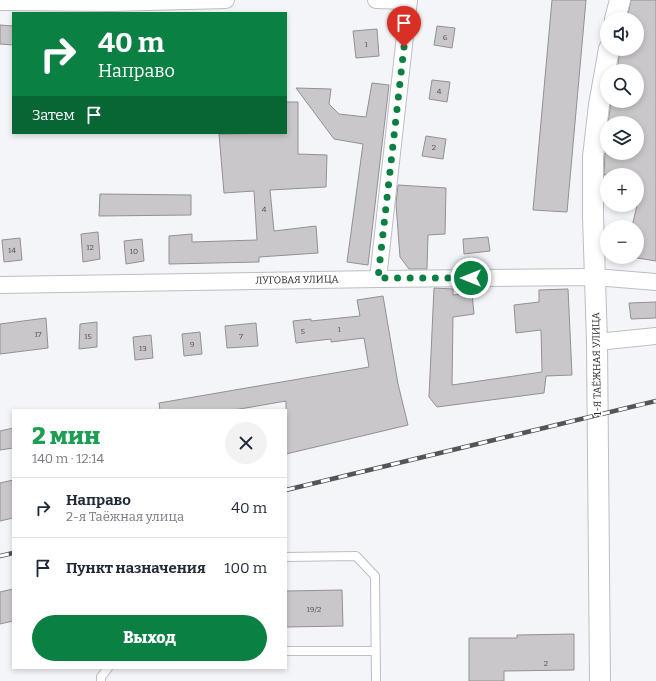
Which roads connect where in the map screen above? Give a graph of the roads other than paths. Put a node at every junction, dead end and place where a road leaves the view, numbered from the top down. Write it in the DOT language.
graph roads {
  1 [pos="226,0"];
  2 [pos="376,0"];
  3 [pos="620,0"];
  4 [pos="409,1"];
  5 [pos="0,2"];
  6 [pos="617,12"];
  7 [pos="608,56"];
  8 [pos="595,277"];
  9 [pos="378,278"];
  10 [pos="656,282"];
  11 [pos="0,285"];
  12 [pos="656,336"];
  13 [pos="597,342"];
  14 [pos="287,557"];
  15 [pos="287,651"];
  16 [pos="375,651"];
  17 [pos="107,669"];
  18 [pos="101,681"];
  19 [pos="376,681"];
  20 [pos="600,681"];
  1 -- 5 [label="street"];
  2 -- 4 [label="street"];
  3 -- 6 [label="street"];
  4 -- 9 [label="street"];
  7 -- 8 [label="street, 1-Я ТАЁЖНАЯ УЛИЦА"];
  8 -- 9 [label="street, ЛУГОВАЯ УЛИЦА"];
  8 -- 10 [label="street, ЛУГОВАЯ УЛИЦА"];
  8 -- 13 [label="street, 1-Я ТАЁЖНАЯ УЛИЦА"];
  9 -- 11 [label="street, ЛУГОВАЯ УЛИЦА"];
  12 -- 13 [label="street"];
  13 -- 20 [label="street, 1-Я ТАЁЖНАЯ УЛИЦА"];
  14 -- 16 [label="lane"];
  15 -- 16 [label="lane"];
  16 -- 19 [label="lane"];
  17 -- 18 [label="lane"];
}
